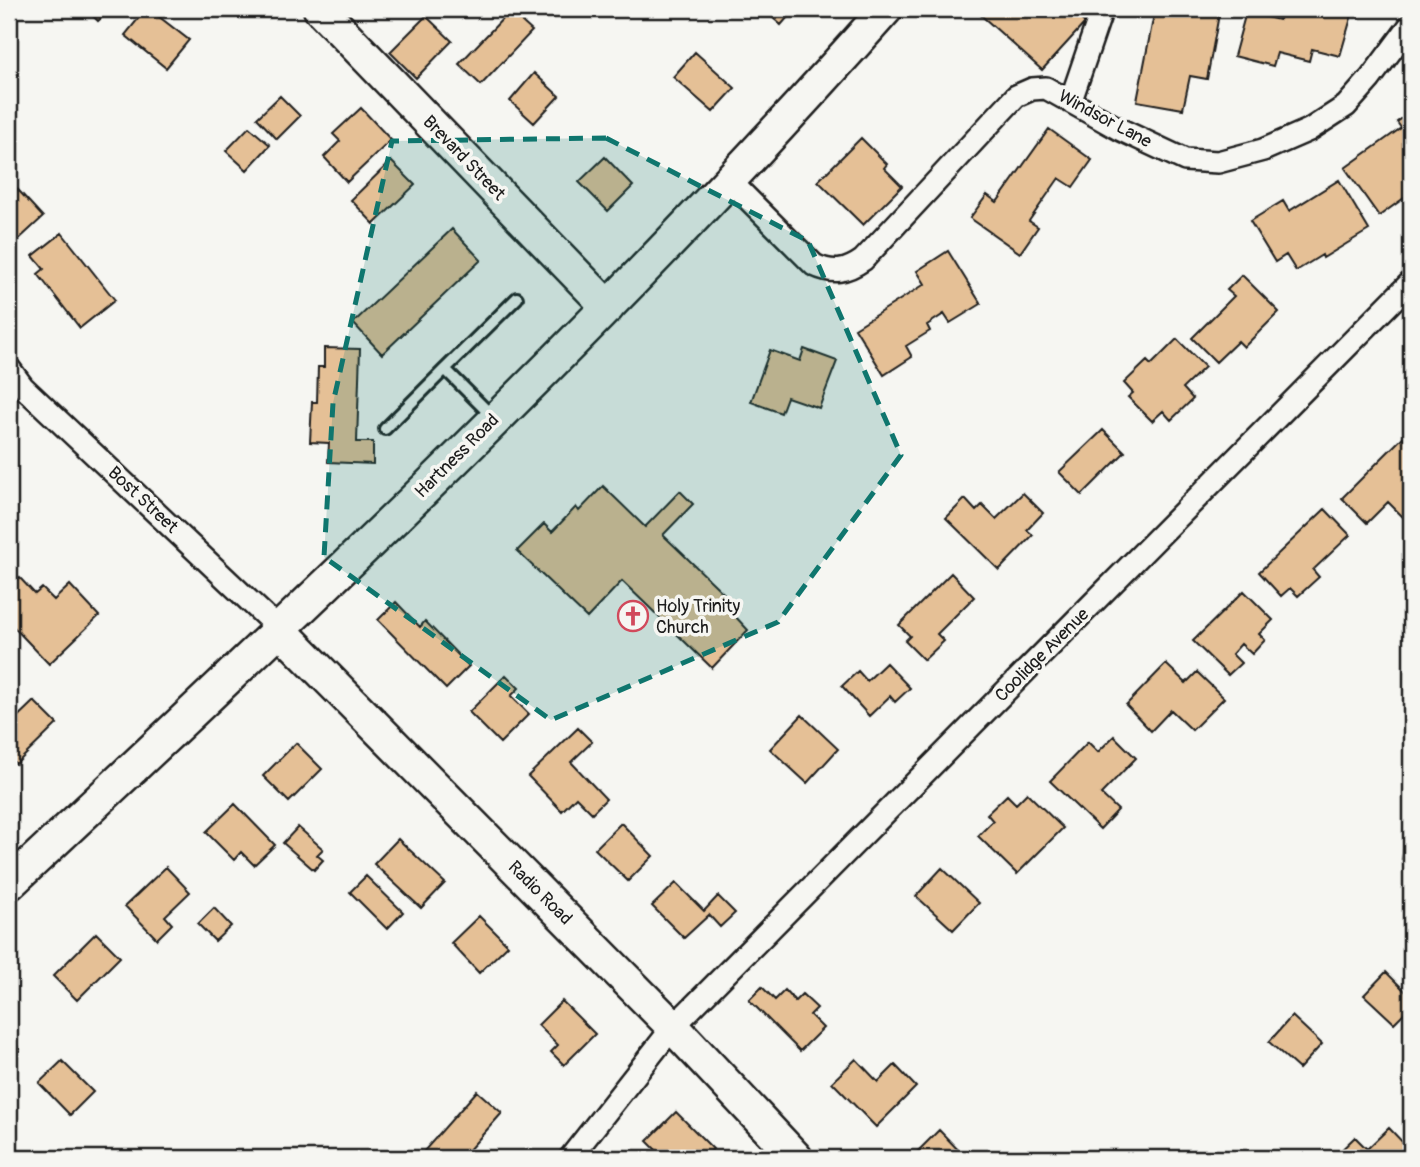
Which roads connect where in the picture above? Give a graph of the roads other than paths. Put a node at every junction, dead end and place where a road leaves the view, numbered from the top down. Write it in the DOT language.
graph roads {
  1 [pos="320,9"];
  2 [pos="886,9"];
  3 [pos="1102,9"];
  4 [pos="1411,24"];
  5 [pos="1071,100"];
  6 [pos="730,181"];
  7 [pos="1411,282"];
  8 [pos="517,298"];
  9 [pos="608,307"];
  10 [pos="9,368"];
  11 [pos="445,369"];
  12 [pos="16,387"];
  13 [pos="495,418"];
  14 [pos="385,429"];
  15 [pos="280,630"];
  16 [pos="9,884"];
  17 [pos="673,1027"];
  18 [pos="570,1158"];
  19 [pos="796,1158"];
  1 -- 9 [label="main road, Brevard Street"];
  2 -- 6 [label="main road, Hartness Road"];
  3 -- 5 [label="street"];
  4 -- 5 [label="street, Windsor Lane"];
  5 -- 6 [label="street, Windsor Lane"];
  6 -- 9 [label="main road, Hartness Road"];
  7 -- 17 [label="street, Coolidge Avenue"];
  8 -- 11 [label="lane"];
  9 -- 13 [label="main road, Hartness Road"];
  10 -- 12 [label="street, Bost Street"];
  11 -- 13 [label="lane"];
  11 -- 14 [label="lane"];
  12 -- 15 [label="street, Bost Street"];
  13 -- 15 [label="main road, Hartness Road"];
  15 -- 16 [label="main road, Hartness Road"];
  15 -- 17 [label="main road, Radio Road"];
  17 -- 18 [label="street, Coolidge Avenue"];
  17 -- 19 [label="main road, Radio Road"];
}
